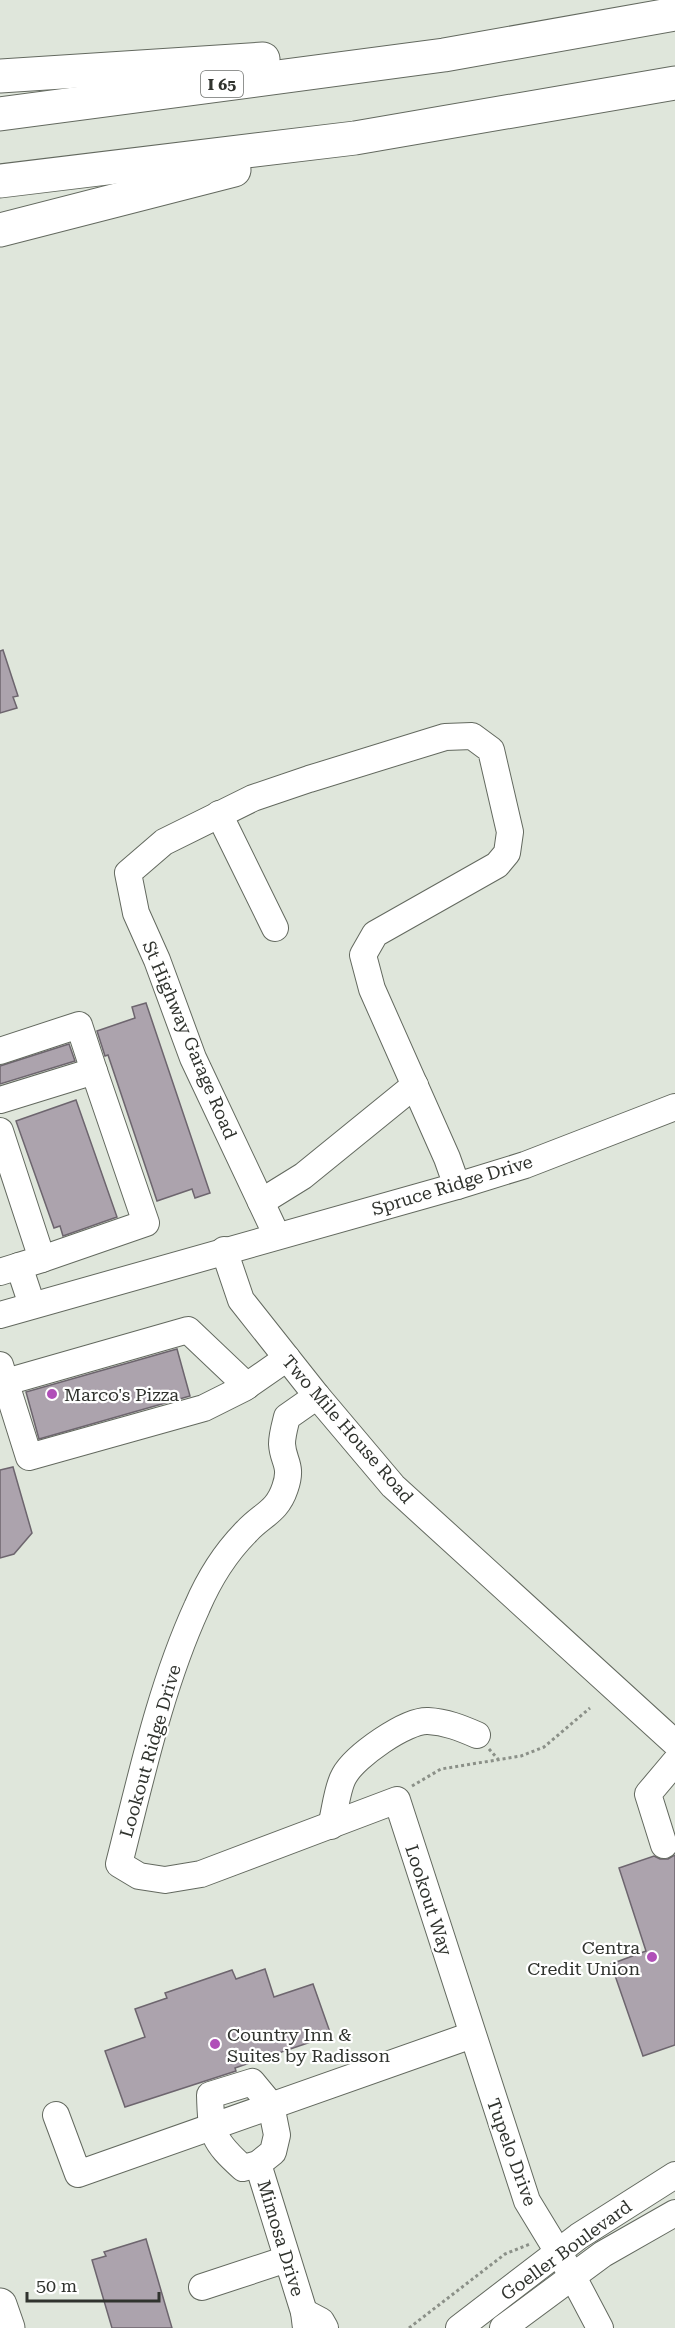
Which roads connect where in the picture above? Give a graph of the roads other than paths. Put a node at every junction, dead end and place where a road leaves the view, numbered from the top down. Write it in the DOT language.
graph roads {
  1 [pos="675,14"];
  2 [pos="444,55"];
  3 [pos="0,76"];
  4 [pos="675,83"];
  5 [pos="0,114"];
  6 [pos="355,138"];
  7 [pos="0,181"];
  8 [pos="0,230"];
  9 [pos="219,814"];
  10 [pos="275,928"];
  11 [pos="0,1051"];
  12 [pos="94,1071"];
  13 [pos="415,1085"];
  14 [pos="0,1100"];
  15 [pos="675,1107"];
  16 [pos="0,1131"];
  17 [pos="456,1186"];
  18 [pos="261,1202"];
  19 [pos="277,1236"];
  20 [pos="224,1250"];
  21 [pos="20,1266"];
  22 [pos="32,1305"];
  23 [pos="0,1315"];
  24 [pos="287,1358"];
  25 [pos="3,1374"];
  26 [pos="247,1386"];
  27 [pos="317,1396"];
  28 [pos="477,1735"];
  29 [pos="675,1743"];
  30 [pos="675,1762"];
  31 [pos="397,1800"];
  32 [pos="332,1826"];
  33 [pos="664,1845"];
  34 [pos="460,2000"];
  35 [pos="472,2035"];
  36 [pos="271,2105"];
  37 [pos="56,2115"];
  38 [pos="211,2127"];
  39 [pos="258,2164"];
  40 [pos="675,2175"];
  41 [pos="675,2213"];
  42 [pos="553,2244"];
  43 [pos="288,2259"];
  44 [pos="572,2275"];
  45 [pos="202,2287"];
  46 [pos="0,2305"];
  47 [pos="305,2320"];
  48 [pos="8,2328"];
  49 [pos="326,2328"];
  50 [pos="459,2328"];
  51 [pos="503,2328"];
  52 [pos="600,2328"];
  1 -- 2 [label="highway, I 65"];
  2 -- 3 [label="highway"];
  2 -- 5 [label="highway, I 65"];
  4 -- 6 [label="highway"];
  6 -- 7 [label="highway"];
  6 -- 8 [label="highway"];
  9 -- 10 [label="street"];
  9 -- 13 [label="street"];
  9 -- 18 [label="street, St Highway Garage Road"];
  11 -- 12 [label="street"];
  12 -- 14 [label="street"];
  12 -- 21 [label="street"];
  13 -- 17 [label="street"];
  13 -- 18 [label="street"];
  15 -- 17 [label="street, Spruce Ridge Drive"];
  16 -- 21 [label="street"];
  17 -- 19 [label="street, Spruce Ridge Drive"];
  18 -- 19 [label="street, St Highway Garage Road"];
  19 -- 20 [label="street, Spruce Ridge Drive"];
  20 -- 22 [label="street"];
  20 -- 24 [label="street, Two Mile House Road"];
  21 -- 22 [label="street"];
  22 -- 23 [label="street"];
  24 -- 26 [label="street"];
  24 -- 27 [label="street, Two Mile House Road"];
  25 -- 26 [label="street"];
  25 -- 26 [label="street"];
  27 -- 29 [label="street, Two Mile House Road"];
  27 -- 32 [label="street, Lookout Ridge Drive"];
  28 -- 32 [label="street"];
  30 -- 33 [label="street"];
  31 -- 32 [label="street, Lookout Ridge Drive"];
  31 -- 34 [label="street, Lookout Way"];
  34 -- 35 [label="street, Tupelo Drive"];
  35 -- 36 [label="street"];
  35 -- 42 [label="street, Tupelo Drive"];
  36 -- 38 [label="street"];
  36 -- 39 [label="street"];
  37 -- 38 [label="street"];
  38 -- 39 [label="street"];
  39 -- 43 [label="street, Mimosa Drive"];
  40 -- 42 [label="street, Goeller Boulevard"];
  41 -- 44 [label="street, Goeller Boulevard"];
  42 -- 44 [label="street, Tupelo Drive"];
  42 -- 50 [label="street, Goeller Boulevard"];
  43 -- 45 [label="street"];
  43 -- 47 [label="street, Mimosa Drive"];
  44 -- 51 [label="street, Goeller Boulevard"];
  44 -- 52 [label="street, Tupelo Drive"];
  46 -- 48 [label="highway"];
  47 -- 49 [label="street, Mimosa Drive"];
}
